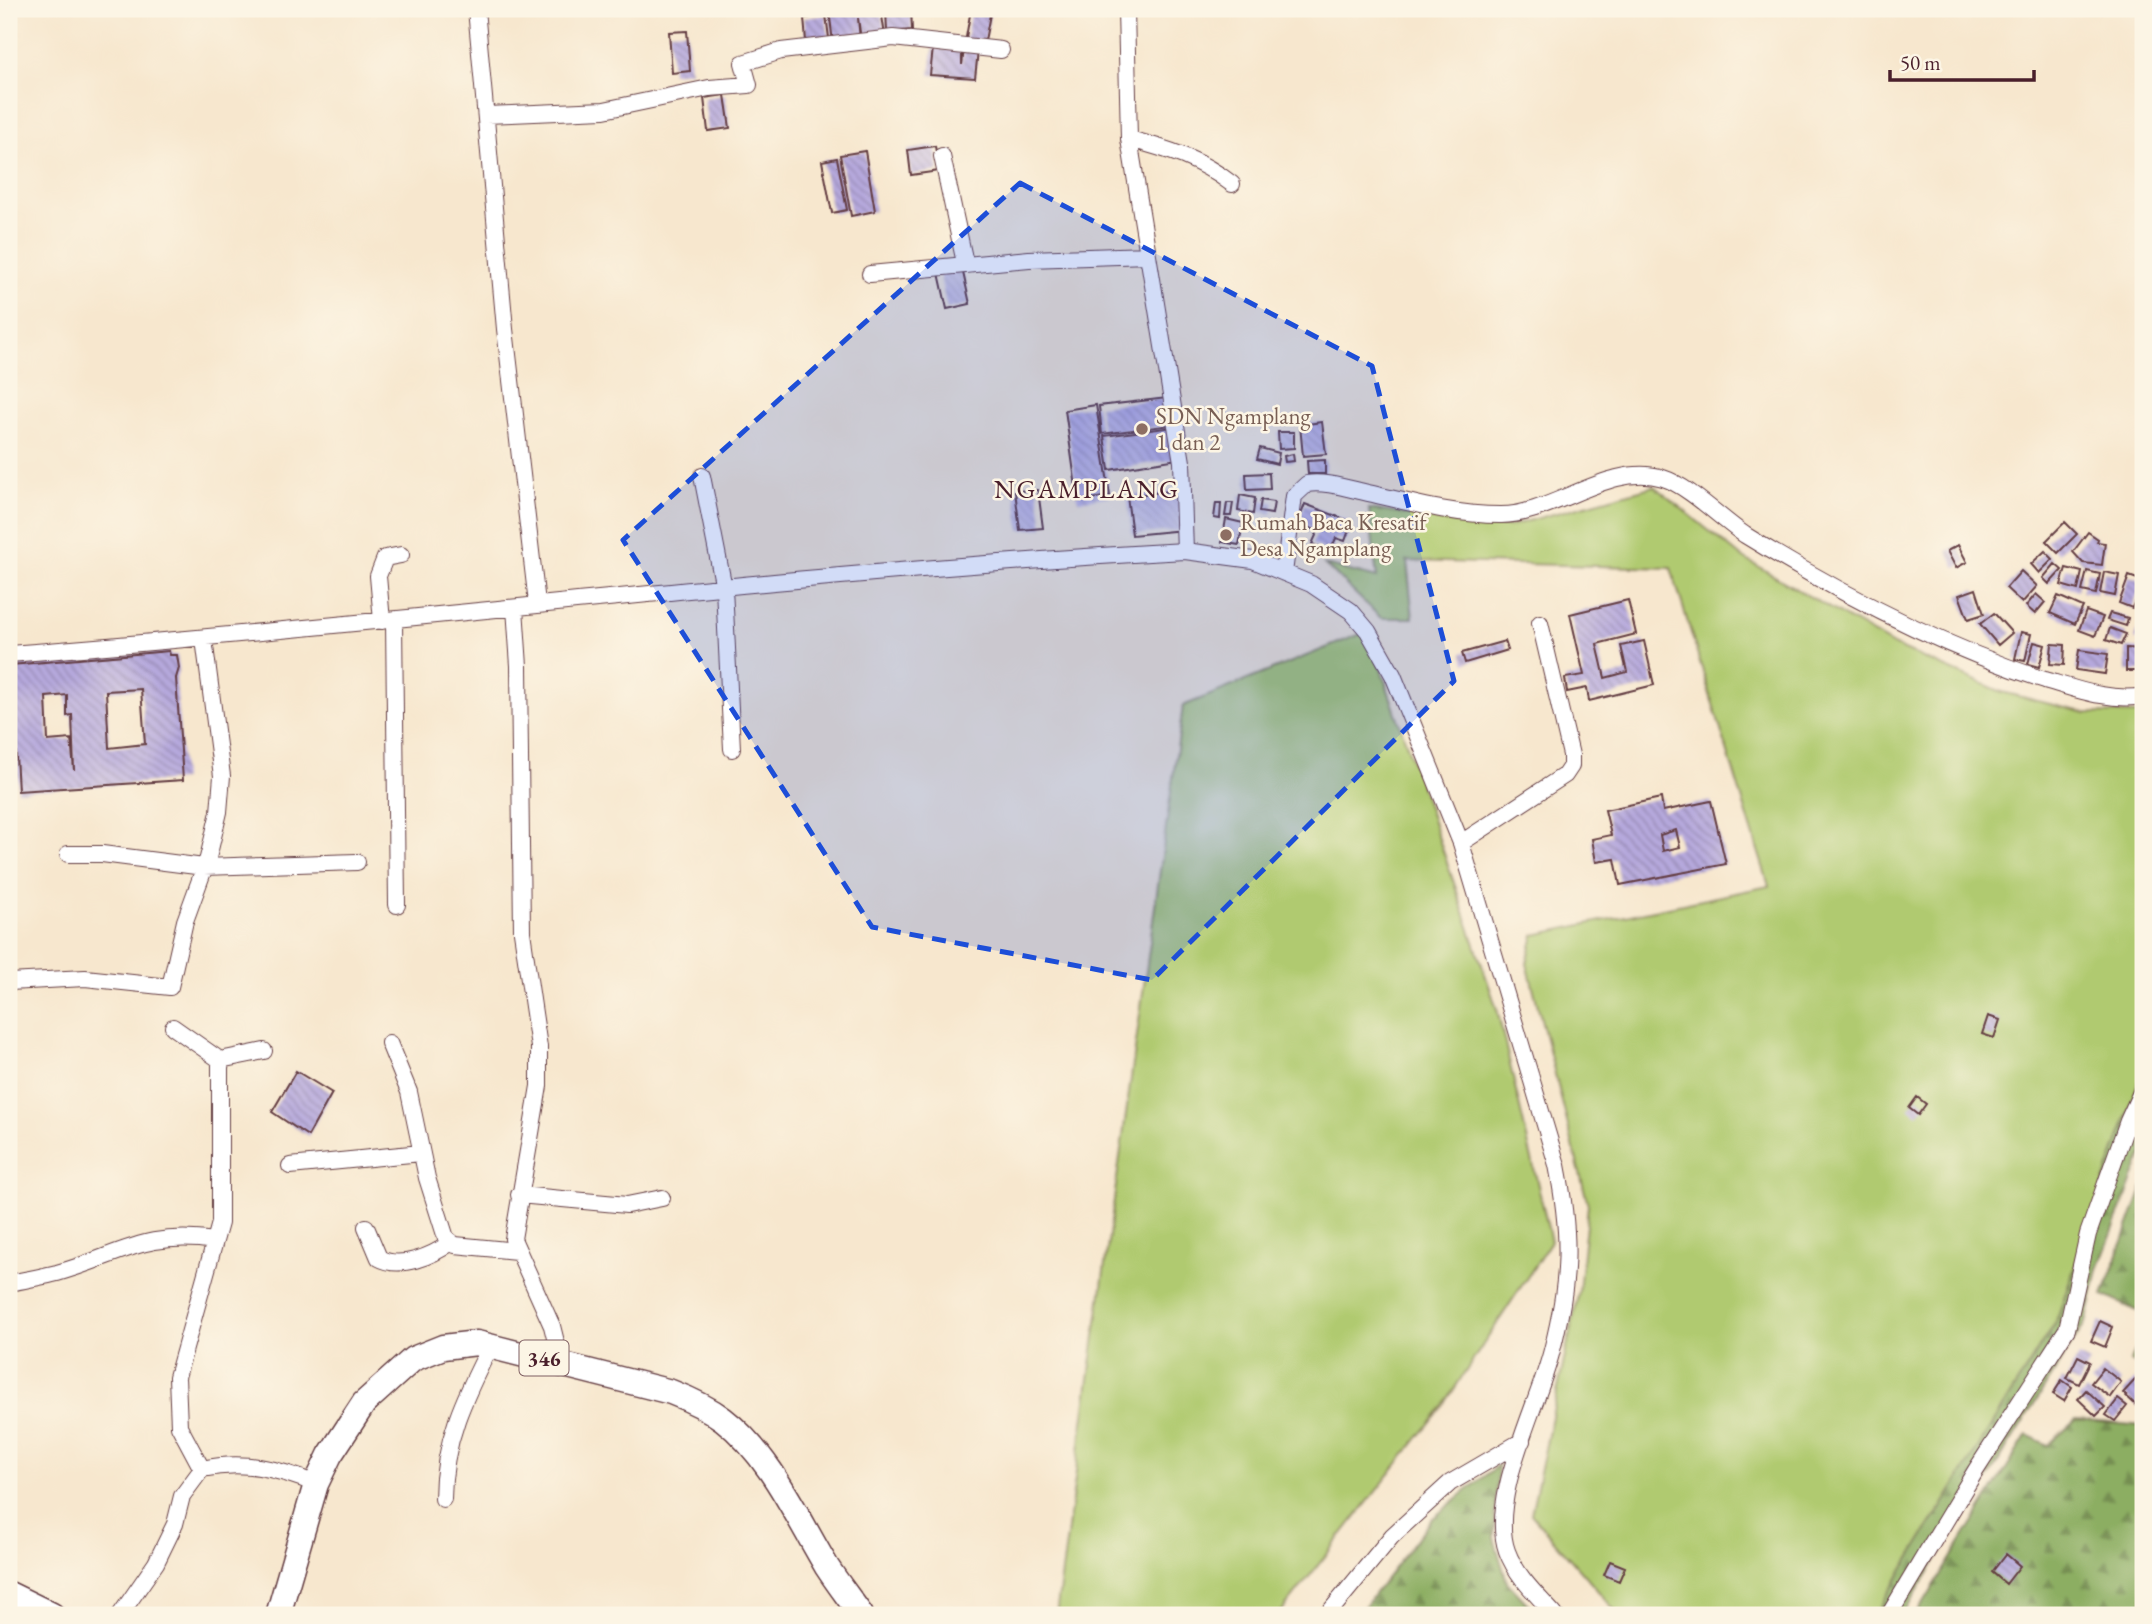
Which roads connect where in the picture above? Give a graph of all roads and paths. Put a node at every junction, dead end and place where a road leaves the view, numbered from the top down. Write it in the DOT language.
graph roads {
  1 [pos="476,9"];
  2 [pos="1126,9"];
  3 [pos="1000,50"];
  4 [pos="486,114"];
  5 [pos="1129,139"];
  6 [pos="942,156"];
  7 [pos="1232,184"];
  8 [pos="1148,255"];
  9 [pos="965,263"];
  10 [pos="870,274"];
  11 [pos="702,476"];
  12 [pos="1185,551"];
  13 [pos="401,555"];
  14 [pos="1284,573"];
  15 [pos="724,588"];
  16 [pos="537,603"];
  17 [pos="515,608"];
  18 [pos="388,620"];
  19 [pos="1540,623"];
  20 [pos="204,639"];
  21 [pos="9,654"];
  22 [pos="2143,696"];
  23 [pos="732,749"];
  24 [pos="1461,843"];
  25 [pos="68,854"];
  26 [pos="357,862"];
  27 [pos="204,867"];
  28 [pos="397,905"];
  29 [pos="9,982"];
  30 [pos="173,1027"];
  31 [pos="389,1044"];
  32 [pos="264,1051"];
  33 [pos="220,1060"];
  34 [pos="2143,1088"];
  35 [pos="421,1153"];
  36 [pos="290,1166"];
  37 [pos="519,1195"];
  38 [pos="662,1198"];
  39 [pos="366,1227"];
  40 [pos="215,1241"];
  41 [pos="450,1243"];
  42 [pos="517,1251"];
  43 [pos="9,1283"];
  44 [pos="491,1345"];
  45 [pos="561,1362"];
  46 [pos="1522,1441"];
  47 [pos="202,1469"];
  48 [pos="316,1484"];
  49 [pos="443,1499"];
  50 [pos="9,1594"];
  51 [pos="52,1615"];
  52 [pos="120,1615"];
  53 [pos="278,1615"];
  54 [pos="861,1615"];
  55 [pos="1327,1615"];
  56 [pos="1555,1615"];
  57 [pos="1889,1615"];
  1 -- 4 [label="street"];
  2 -- 5 [label="street"];
  3 -- 4 [label="street"];
  4 -- 16 [label="street"];
  5 -- 7 [label="street"];
  5 -- 8 [label="street"];
  6 -- 9 [label="street"];
  8 -- 9 [label="street"];
  8 -- 12 [label="street"];
  9 -- 10 [label="street"];
  11 -- 15 [label="street"];
  12 -- 14 [label="street"];
  12 -- 15 [label="street"];
  13 -- 18 [label="street"];
  14 -- 22 [label="street"];
  14 -- 24 [label="street"];
  15 -- 16 [label="street"];
  15 -- 23 [label="street"];
  16 -- 17 [label="street"];
  17 -- 18 [label="street"];
  17 -- 37 [label="street"];
  18 -- 20 [label="street"];
  18 -- 28 [label="street"];
  19 -- 24 [label="street"];
  20 -- 21 [label="street"];
  20 -- 27 [label="street"];
  24 -- 46 [label="street"];
  25 -- 27 [label="street"];
  26 -- 27 [label="street"];
  27 -- 29 [label="street"];
  30 -- 33 [label="street"];
  31 -- 35 [label="street"];
  32 -- 33 [label="street"];
  33 -- 40 [label="street"];
  34 -- 57 [label="street"];
  35 -- 36 [label="street"];
  35 -- 41 [label="street"];
  37 -- 38 [label="street"];
  37 -- 42 [label="street"];
  39 -- 41 [label="street"];
  40 -- 43 [label="street"];
  40 -- 47 [label="street"];
  41 -- 42 [label="street"];
  42 -- 45 [label="street"];
  44 -- 45 [label="main road, 346"];
  44 -- 48 [label="main road, 346"];
  44 -- 49 [label="street"];
  45 -- 54 [label="main road, 346"];
  46 -- 55 [label="street"];
  46 -- 56 [label="street"];
  47 -- 48 [label="street"];
  47 -- 52 [label="street"];
  48 -- 53 [label="main road, 346"];
  50 -- 51 [label="main road"];
}
